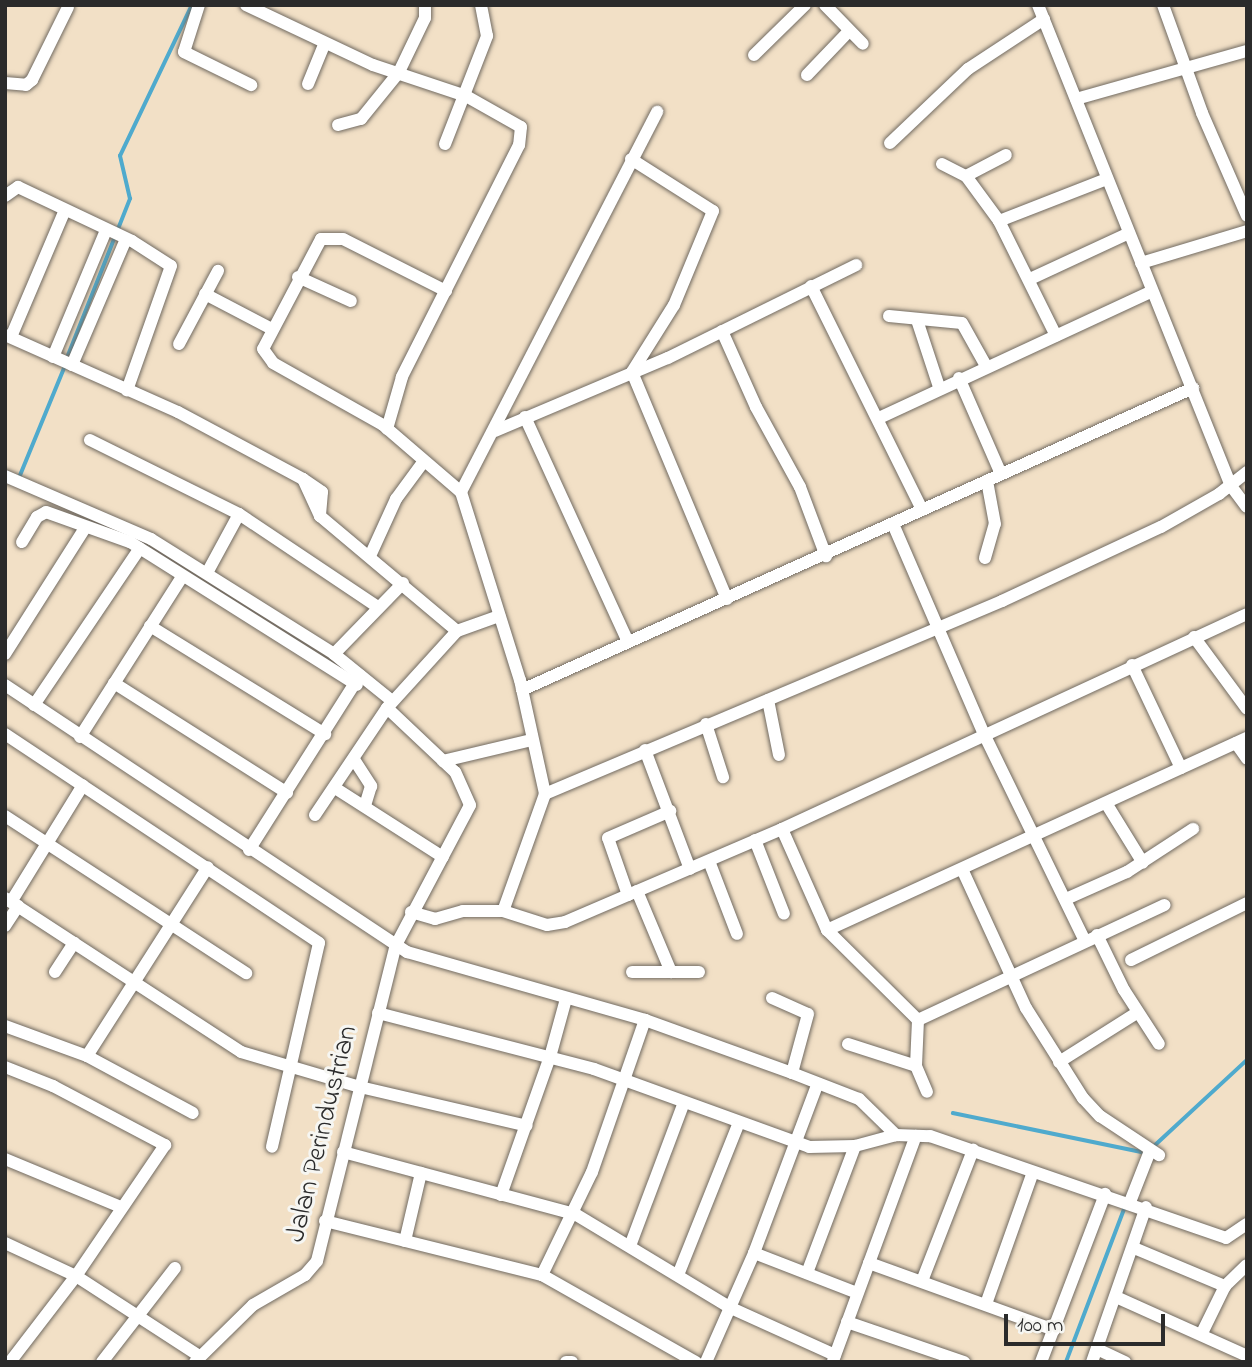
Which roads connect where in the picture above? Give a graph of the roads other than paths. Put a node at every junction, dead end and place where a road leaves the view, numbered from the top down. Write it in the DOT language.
graph roads {
  1 [pos="199,5"];
  2 [pos="246,5"];
  3 [pos="425,5"];
  4 [pos="481,5"];
  5 [pos="805,5"];
  6 [pos="825,5"];
  7 [pos="1038,5"];
  8 [pos="1163,5"];
  9 [pos="68,7"];
  10 [pos="1044,19"];
  11 [pos="849,30"];
  12 [pos="863,44"];
  13 [pos="324,45"];
  14 [pos="1247,51"];
  15 [pos="754,55"];
  16 [pos="1186,66"];
  17 [pos="399,72"];
  18 [pos="807,75"];
  19 [pos="5,83"];
  20 [pos="308,84"];
  21 [pos="251,85"];
  22 [pos="466,96"];
  23 [pos="1076,99"];
  24 [pos="657,112"];
  25 [pos="338,125"];
  26 [pos="890,143"];
  27 [pos="445,144"];
  28 [pos="1006,155"];
  29 [pos="631,159"];
  30 [pos="942,164"];
  31 [pos="967,176"];
  32 [pos="1107,179"];
  33 [pos="5,196"];
  34 [pos="64,212"];
  35 [pos="1247,216"];
  36 [pos="999,221"];
  37 [pos="1247,231"];
  38 [pos="1129,233"];
  39 [pos="115,234"];
  40 [pos="1141,263"];
  41 [pos="856,265"];
  42 [pos="218,271"];
  43 [pos="298,277"];
  44 [pos="1030,279"];
  45 [pos="811,286"];
  46 [pos="446,291"];
  47 [pos="1152,291"];
  48 [pos="205,294"];
  49 [pos="351,301"];
  50 [pos="890,316"];
  51 [pos="916,320"];
  52 [pos="272,329"];
  53 [pos="722,331"];
  54 [pos="1056,335"];
  55 [pos="8,336"];
  56 [pos="180,344"];
  57 [pos="55,358"];
  58 [pos="71,364"];
  59 [pos="986,366"];
  60 [pos="632,372"];
  61 [pos="958,378"];
  62 [pos="939,387"];
  63 [pos="1193,388"];
  64 [pos="127,390"];
  65 [pos="525,417"];
  66 [pos="879,418"];
  67 [pos="387,429"];
  68 [pos="495,431"];
  69 [pos="90,440"];
  70 [pos="424,461"];
  71 [pos="1247,472"];
  72 [pos="1001,474"];
  73 [pos="12,479"];
  74 [pos="987,481"];
  75 [pos="1231,486"];
  76 [pos="461,492"];
  77 [pos="1247,507"];
  78 [pos="922,510"];
  79 [pos="239,514"];
  80 [pos="893,524"];
  81 [pos="85,528"];
  82 [pos="22,542"];
  83 [pos="140,548"];
  84 [pos="370,555"];
  85 [pos="826,556"];
  86 [pos="985,558"];
  87 [pos="207,573"];
  88 [pos="182,578"];
  89 [pos="403,583"];
  90 [pos="727,599"];
  91 [pos="378,607"];
  92 [pos="1247,614"];
  93 [pos="499,616"];
  94 [pos="150,626"];
  95 [pos="937,630"];
  96 [pos="457,631"];
  97 [pos="1194,637"];
  98 [pos="628,642"];
  99 [pos="5,654"];
  100 [pos="334,654"];
  101 [pos="1132,665"];
  102 [pos="358,680"];
  103 [pos="114,682"];
  104 [pos="5,685"];
  105 [pos="522,690"];
  106 [pos="768,700"];
  107 [pos="390,704"];
  108 [pos="34,705"];
  109 [pos="1247,709"];
  110 [pos="706,724"];
  111 [pos="983,732"];
  112 [pos="5,734"];
  113 [pos="325,734"];
  114 [pos="80,737"];
  115 [pos="532,740"];
  116 [pos="1241,740"];
  117 [pos="645,750"];
  118 [pos="779,755"];
  119 [pos="1247,759"];
  120 [pos="355,761"];
  121 [pos="443,761"];
  122 [pos="1181,768"];
  123 [pos="723,777"];
  124 [pos="83,785"];
  125 [pos="335,788"];
  126 [pos="287,793"];
  127 [pos="545,794"];
  128 [pos="1106,803"];
  129 [pos="365,806"];
  130 [pos="670,811"];
  131 [pos="315,815"];
  132 [pos="5,816"];
  133 [pos="782,829"];
  134 [pos="1193,829"];
  135 [pos="1035,835"];
  136 [pos="755,840"];
  137 [pos="47,843"];
  138 [pos="249,850"];
  139 [pos="443,857"];
  140 [pos="709,861"];
  141 [pos="1143,863"];
  142 [pos="208,867"];
  143 [pos="690,869"];
  144 [pos="962,869"];
  145 [pos="633,893"];
  146 [pos="1066,899"];
  147 [pos="11,902"];
  148 [pos="1247,903"];
  149 [pos="1165,905"];
  150 [pos="503,911"];
  151 [pos="411,912"];
  152 [pos="784,914"];
  153 [pos="171,923"];
  154 [pos="5,926"];
  155 [pos="827,930"];
  156 [pos="737,934"];
  157 [pos="1091,938"];
  158 [pos="74,943"];
  159 [pos="396,945"];
  160 [pos="1131,960"];
  161 [pos="55,972"];
  162 [pos="632,972"];
  163 [pos="671,972"];
  164 [pos="699,972"];
  165 [pos="246,973"];
  166 [pos="1012,976"];
  167 [pos="133,982"];
  168 [pos="772,998"];
  169 [pos="566,999"];
  170 [pos="378,1013"];
  171 [pos="1138,1013"];
  172 [pos="645,1020"];
  173 [pos="918,1020"];
  174 [pos="5,1026"];
  175 [pos="848,1044"];
  176 [pos="1159,1044"];
  177 [pos="87,1056"];
  178 [pos="550,1058"];
  179 [pos="1059,1062"];
  180 [pos="916,1066"];
  181 [pos="5,1067"];
  182 [pos="293,1069"];
  183 [pos="792,1073"];
  184 [pos="624,1080"];
  185 [pos="817,1085"];
  186 [pos="360,1087"];
  187 [pos="927,1092"];
  188 [pos="683,1105"];
  189 [pos="193,1113"];
  190 [pos="738,1125"];
  191 [pos="527,1126"];
  192 [pos="896,1135"];
  193 [pos="916,1136"];
  194 [pos="796,1144"];
  195 [pos="855,1146"];
  196 [pos="272,1147"];
  197 [pos="973,1150"];
  198 [pos="343,1152"];
  199 [pos="5,1159"];
  200 [pos="1034,1172"];
  201 [pos="421,1173"];
  202 [pos="1105,1194"];
  203 [pos="501,1195"];
  204 [pos="1128,1201"];
  205 [pos="121,1207"];
  206 [pos="1146,1207"];
  207 [pos="575,1214"];
  208 [pos="325,1221"];
  209 [pos="1247,1224"];
  210 [pos="405,1241"];
  211 [pos="5,1243"];
  212 [pos="630,1246"];
  213 [pos="1134,1248"];
  214 [pos="754,1253"];
  215 [pos="869,1263"];
  216 [pos="1247,1265"];
  217 [pos="175,1268"];
  218 [pos="807,1273"];
  219 [pos="542,1275"];
  220 [pos="678,1275"];
  221 [pos="76,1276"];
  222 [pos="922,1281"];
  223 [pos="1225,1286"];
  224 [pos="857,1293"];
  225 [pos="1116,1297"];
  226 [pos="986,1304"];
  227 [pos="731,1308"];
  228 [pos="137,1315"];
  229 [pos="847,1322"];
  230 [pos="1054,1330"];
  231 [pos="1202,1334"];
  232 [pos="1094,1356"];
  233 [pos="1247,1356"];
  234 [pos="834,1358"];
  235 [pos="197,1359"];
  236 [pos="10,1362"];
  237 [pos="102,1362"];
  238 [pos="566,1362"];
  239 [pos="572,1362"];
  240 [pos="696,1362"];
  241 [pos="706,1362"];
  242 [pos="964,1362"];
  243 [pos="1041,1362"];
  244 [pos="1125,1362"];
  1 -- 21 [label="street"];
  2 -- 13 [label="street"];
  3 -- 17 [label="street"];
  4 -- 22 [label="street"];
  5 -- 15 [label="street"];
  6 -- 11 [label="street"];
  7 -- 10 [label="street"];
  8 -- 16 [label="street"];
  9 -- 19 [label="street"];
  10 -- 23 [label="street"];
  10 -- 26 [label="street"];
  11 -- 12 [label="street"];
  11 -- 18 [label="street"];
  13 -- 17 [label="street"];
  13 -- 20 [label="street"];
  14 -- 16 [label="street"];
  16 -- 23 [label="street"];
  16 -- 35 [label="street"];
  17 -- 22 [label="street"];
  17 -- 25 [label="street"];
  22 -- 27 [label="street"];
  22 -- 46 [label="street"];
  23 -- 32 [label="street"];
  24 -- 29 [label="street"];
  28 -- 31 [label="street"];
  29 -- 60 [label="street"];
  29 -- 68 [label="street"];
  30 -- 31 [label="street"];
  31 -- 36 [label="street"];
  32 -- 36 [label="street"];
  32 -- 38 [label="street"];
  33 -- 34 [label="street"];
  34 -- 39 [label="street"];
  34 -- 55 [label="street"];
  36 -- 44 [label="street"];
  37 -- 40 [label="street"];
  38 -- 40 [label="street"];
  38 -- 44 [label="street"];
  39 -- 57 [label="street"];
  39 -- 58 [label="street"];
  39 -- 64 [label="street"];
  40 -- 47 [label="street"];
  41 -- 45 [label="street"];
  42 -- 48 [label="street"];
  43 -- 46 [label="street"];
  43 -- 49 [label="street"];
  43 -- 52 [label="street"];
  44 -- 54 [label="street"];
  45 -- 53 [label="street"];
  45 -- 66 [label="street"];
  46 -- 67 [label="street"];
  47 -- 54 [label="street"];
  47 -- 63 [label="street"];
  48 -- 52 [label="street"];
  48 -- 56 [label="street"];
  50 -- 51 [label="street"];
  51 -- 59 [label="street"];
  51 -- 62 [label="street"];
  52 -- 67 [label="street"];
  53 -- 60 [label="street"];
  53 -- 85 [label="street"];
  54 -- 59 [label="street"];
  55 -- 57 [label="street"];
  57 -- 58 [label="street"];
  58 -- 64 [label="street"];
  59 -- 61 [label="street"];
  60 -- 65 [label="street"];
  60 -- 90 [label="street"];
  61 -- 62 [label="street"];
  61 -- 72 [label="street"];
  62 -- 66 [label="street"];
  63 -- 72 [label="street"];
  63 -- 75 [label="street"];
  64 -- 84 [label="street"];
  65 -- 68 [label="street"];
  65 -- 98 [label="street"];
  66 -- 78 [label="street"];
  67 -- 70 [label="street"];
  68 -- 76 [label="street"];
  69 -- 79 [label="street"];
  70 -- 76 [label="street"];
  70 -- 84 [label="street"];
  71 -- 75 [label="street"];
  72 -- 74 [label="street"];
  73 -- 87 [label="street"];
  74 -- 78 [label="street"];
  74 -- 86 [label="street"];
  75 -- 77 [label="street"];
  75 -- 95 [label="street"];
  76 -- 93 [label="street"];
  78 -- 80 [label="street"];
  79 -- 87 [label="street"];
  79 -- 91 [label="street"];
  80 -- 85 [label="street"];
  80 -- 95 [label="street"];
  81 -- 82 [label="street"];
  81 -- 83 [label="street"];
  81 -- 99 [label="street"];
  83 -- 88 [label="street"];
  83 -- 108 [label="street"];
  84 -- 89 [label="street"];
  85 -- 90 [label="street"];
  87 -- 100 [label="street"];
  88 -- 94 [label="street"];
  88 -- 102 [label="street"];
  89 -- 91 [label="street"];
  89 -- 96 [label="street"];
  90 -- 98 [label="street"];
  91 -- 100 [label="street"];
  92 -- 97 [label="street"];
  93 -- 96 [label="street"];
  93 -- 105 [label="street"];
  94 -- 103 [label="street"];
  94 -- 113 [label="street"];
  95 -- 106 [label="street"];
  95 -- 111 [label="street"];
  96 -- 107 [label="street"];
  97 -- 101 [label="street"];
  97 -- 109 [label="street"];
  98 -- 105 [label="street"];
  100 -- 102 [label="street"];
  101 -- 111 [label="street"];
  101 -- 122 [label="street"];
  102 -- 107 [label="street, Jalan Perindustrian"];
  102 -- 113 [label="street"];
  103 -- 114 [label="street"];
  103 -- 126 [label="street"];
  104 -- 108 [label="street"];
  105 -- 115 [label="street"];
  106 -- 110 [label="street"];
  106 -- 118 [label="street"];
  107 -- 120 [label="street"];
  107 -- 121 [label="street, Jalan Perindustrian"];
  108 -- 114 [label="street"];
  110 -- 117 [label="street"];
  110 -- 123 [label="street"];
  111 -- 133 [label="street"];
  111 -- 135 [label="street"];
  112 -- 124 [label="street"];
  113 -- 126 [label="street"];
  114 -- 138 [label="street"];
  115 -- 121 [label="street"];
  115 -- 127 [label="street"];
  116 -- 119 [label="street"];
  116 -- 122 [label="street"];
  117 -- 127 [label="street"];
  117 -- 130 [label="street"];
  120 -- 125 [label="street"];
  120 -- 129 [label="street"];
  121 -- 139 [label="street, Jalan Perindustrian"];
  122 -- 128 [label="street"];
  124 -- 137 [label="street"];
  124 -- 142 [label="street"];
  125 -- 129 [label="street"];
  125 -- 131 [label="street"];
  126 -- 138 [label="street"];
  127 -- 150 [label="street"];
  128 -- 135 [label="street"];
  128 -- 141 [label="street"];
  129 -- 139 [label="street"];
  130 -- 143 [label="street"];
  130 -- 145 [label="street"];
  132 -- 137 [label="street"];
  133 -- 136 [label="street"];
  133 -- 155 [label="street"];
  134 -- 141 [label="street"];
  135 -- 144 [label="street"];
  135 -- 146 [label="street"];
  136 -- 140 [label="street"];
  136 -- 152 [label="street"];
  137 -- 147 [label="street"];
  137 -- 153 [label="street"];
  138 -- 159 [label="street"];
  139 -- 151 [label="street, Jalan Perindustrian"];
  140 -- 143 [label="street"];
  140 -- 156 [label="street"];
  141 -- 146 [label="street"];
  142 -- 153 [label="street"];
  142 -- 182 [label="street"];
  143 -- 145 [label="street"];
  144 -- 155 [label="street"];
  144 -- 166 [label="street"];
  145 -- 150 [label="street"];
  145 -- 163 [label="street"];
  146 -- 157 [label="street"];
  147 -- 154 [label="street"];
  147 -- 158 [label="street"];
  148 -- 160 [label="street"];
  149 -- 157 [label="street"];
  150 -- 151 [label="street"];
  151 -- 159 [label="street, Jalan Perindustrian"];
  153 -- 165 [label="street"];
  153 -- 167 [label="street"];
  155 -- 173 [label="street"];
  157 -- 166 [label="street"];
  157 -- 171 [label="street"];
  158 -- 161 [label="street"];
  158 -- 167 [label="street"];
  159 -- 169 [label="street"];
  159 -- 170 [label="street, Jalan Perindustrian"];
  162 -- 163 [label="street"];
  163 -- 164 [label="street"];
  166 -- 173 [label="street"];
  166 -- 179 [label="street"];
  167 -- 177 [label="street"];
  167 -- 182 [label="street"];
  168 -- 183 [label="street"];
  169 -- 172 [label="street"];
  169 -- 178 [label="street"];
  170 -- 178 [label="street"];
  170 -- 186 [label="street, Jalan Perindustrian"];
  171 -- 176 [label="street"];
  171 -- 179 [label="street"];
  172 -- 183 [label="street"];
  172 -- 184 [label="street"];
  173 -- 180 [label="street"];
  174 -- 177 [label="street"];
  175 -- 180 [label="street"];
  177 -- 189 [label="street"];
  178 -- 184 [label="street"];
  178 -- 191 [label="street"];
  179 -- 204 [label="street"];
  180 -- 187 [label="street"];
  181 -- 205 [label="street"];
  182 -- 186 [label="street"];
  182 -- 196 [label="street"];
  183 -- 185 [label="street"];
  184 -- 188 [label="street"];
  184 -- 207 [label="street"];
  185 -- 192 [label="street"];
  185 -- 194 [label="street"];
  186 -- 191 [label="street"];
  186 -- 198 [label="street, Jalan Perindustrian"];
  188 -- 190 [label="street"];
  188 -- 212 [label="street"];
  190 -- 194 [label="street"];
  190 -- 220 [label="street"];
  191 -- 203 [label="street"];
  192 -- 193 [label="street"];
  192 -- 195 [label="street"];
  193 -- 197 [label="street"];
  193 -- 215 [label="street"];
  194 -- 195 [label="street"];
  194 -- 214 [label="street"];
  195 -- 218 [label="street"];
  197 -- 200 [label="street"];
  197 -- 222 [label="street"];
  198 -- 201 [label="street"];
  198 -- 208 [label="street, Jalan Perindustrian"];
  199 -- 205 [label="street"];
  200 -- 202 [label="street"];
  200 -- 226 [label="street"];
  201 -- 203 [label="street"];
  201 -- 210 [label="street"];
  202 -- 204 [label="street"];
  202 -- 230 [label="street"];
  203 -- 207 [label="street"];
  204 -- 206 [label="street"];
  205 -- 221 [label="street"];
  206 -- 209 [label="street"];
  206 -- 213 [label="street"];
  207 -- 212 [label="street"];
  207 -- 219 [label="street"];
  208 -- 210 [label="street"];
  208 -- 235 [label="street, Jalan Perindustrian"];
  210 -- 219 [label="street"];
  211 -- 221 [label="street"];
  212 -- 220 [label="street"];
  213 -- 223 [label="street"];
  213 -- 225 [label="street"];
  214 -- 218 [label="street"];
  214 -- 227 [label="street"];
  215 -- 222 [label="street"];
  215 -- 224 [label="street"];
  216 -- 223 [label="street"];
  217 -- 228 [label="street"];
  218 -- 224 [label="street"];
  219 -- 240 [label="street"];
  220 -- 227 [label="street"];
  221 -- 228 [label="street"];
  221 -- 236 [label="street"];
  222 -- 226 [label="street"];
  223 -- 231 [label="street"];
  224 -- 229 [label="street"];
  225 -- 231 [label="street"];
  225 -- 232 [label="street"];
  226 -- 230 [label="street"];
  227 -- 234 [label="street"];
  227 -- 241 [label="street"];
  228 -- 235 [label="street"];
  228 -- 237 [label="street"];
  229 -- 234 [label="street"];
  229 -- 242 [label="street"];
  230 -- 243 [label="street"];
  231 -- 233 [label="street"];
  232 -- 244 [label="street"];
  238 -- 239 [label="street"];
}
